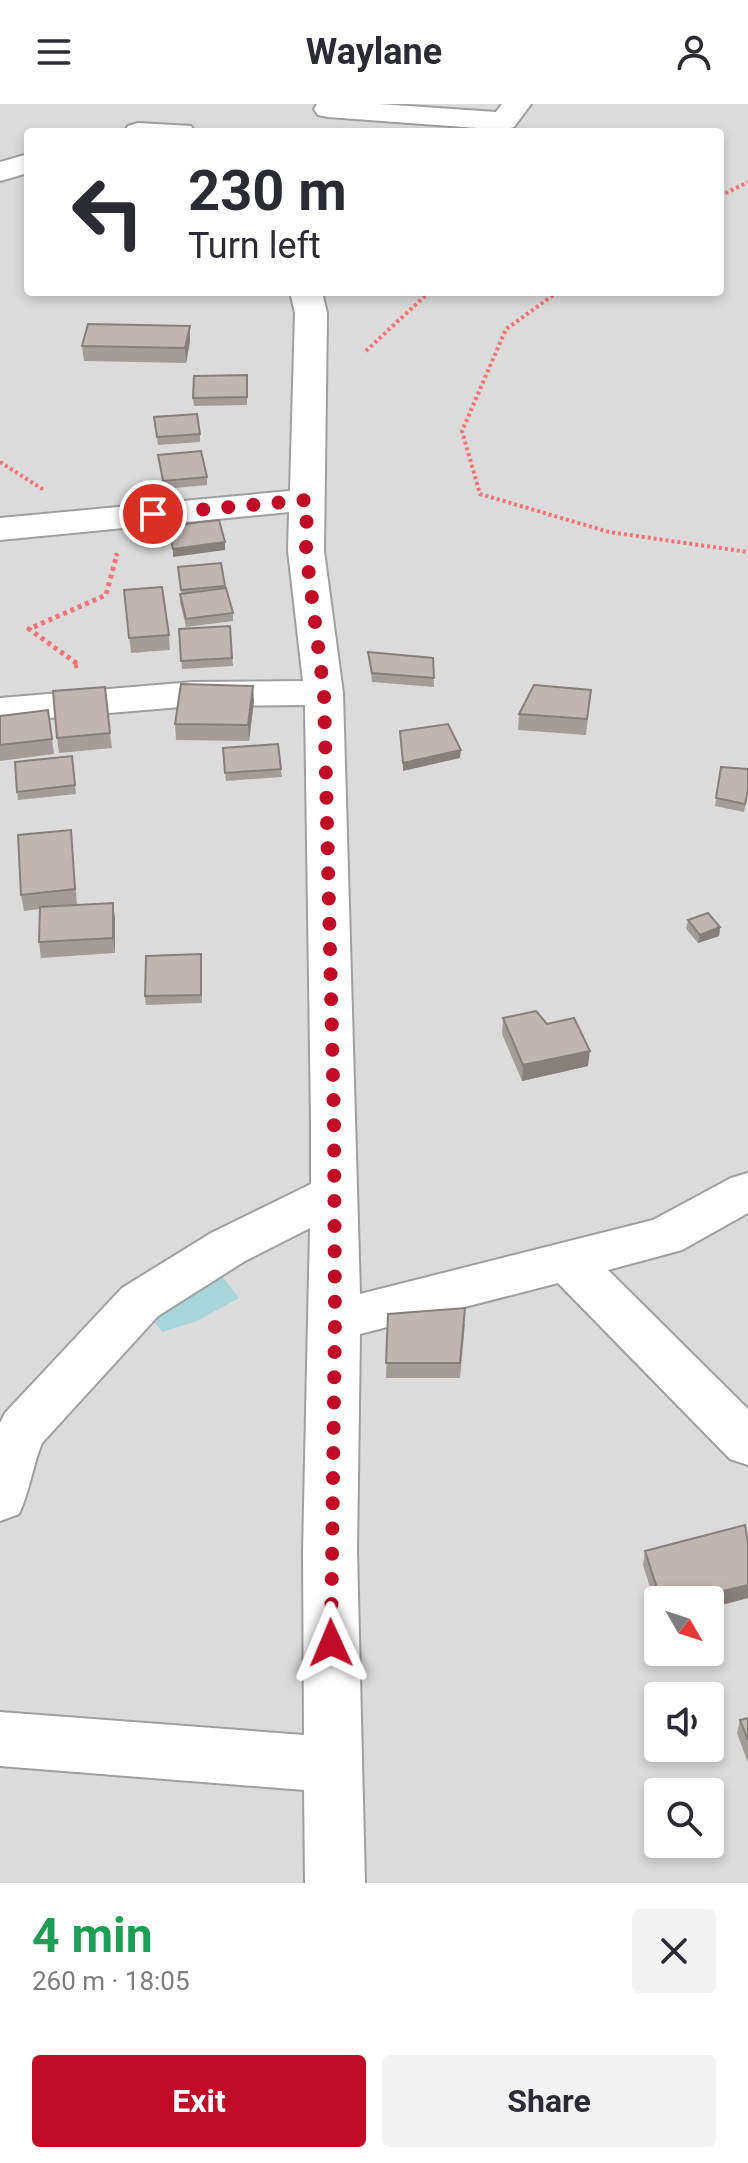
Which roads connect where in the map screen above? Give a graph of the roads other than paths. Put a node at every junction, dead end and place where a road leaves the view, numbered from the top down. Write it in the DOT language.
graph roads {
  1 [pos="133,104"];
  2 [pos="517,104"];
  3 [pos="327,115"];
  4 [pos="125,128"];
  5 [pos="24,164"];
  6 [pos="0,172"];
  7 [pos="0,188"];
  8 [pos="24,190"];
  9 [pos="307,296"];
  10 [pos="307,500"];
  11 [pos="0,529"];
  12 [pos="324,693"];
  13 [pos="0,710"];
  14 [pos="748,1191"];
  15 [pos="334,1194"];
  16 [pos="568,1261"];
  17 [pos="335,1320"];
  18 [pos="748,1443"];
  19 [pos="0,1498"];
  20 [pos="0,1739"];
  21 [pos="333,1765"];
  22 [pos="335,1883"];
  1 -- 4 [label="street"];
  2 -- 3 [label="street"];
  5 -- 6 [label="street"];
  7 -- 8 [label="street"];
  9 -- 10 [label="street"];
  10 -- 11 [label="street"];
  10 -- 12 [label="street"];
  12 -- 13 [label="street"];
  12 -- 15 [label="street"];
  14 -- 16 [label="street"];
  15 -- 17 [label="street"];
  15 -- 19 [label="street"];
  16 -- 17 [label="street"];
  16 -- 18 [label="street"];
  17 -- 21 [label="street"];
  20 -- 21 [label="street"];
  21 -- 22 [label="street"];
}
